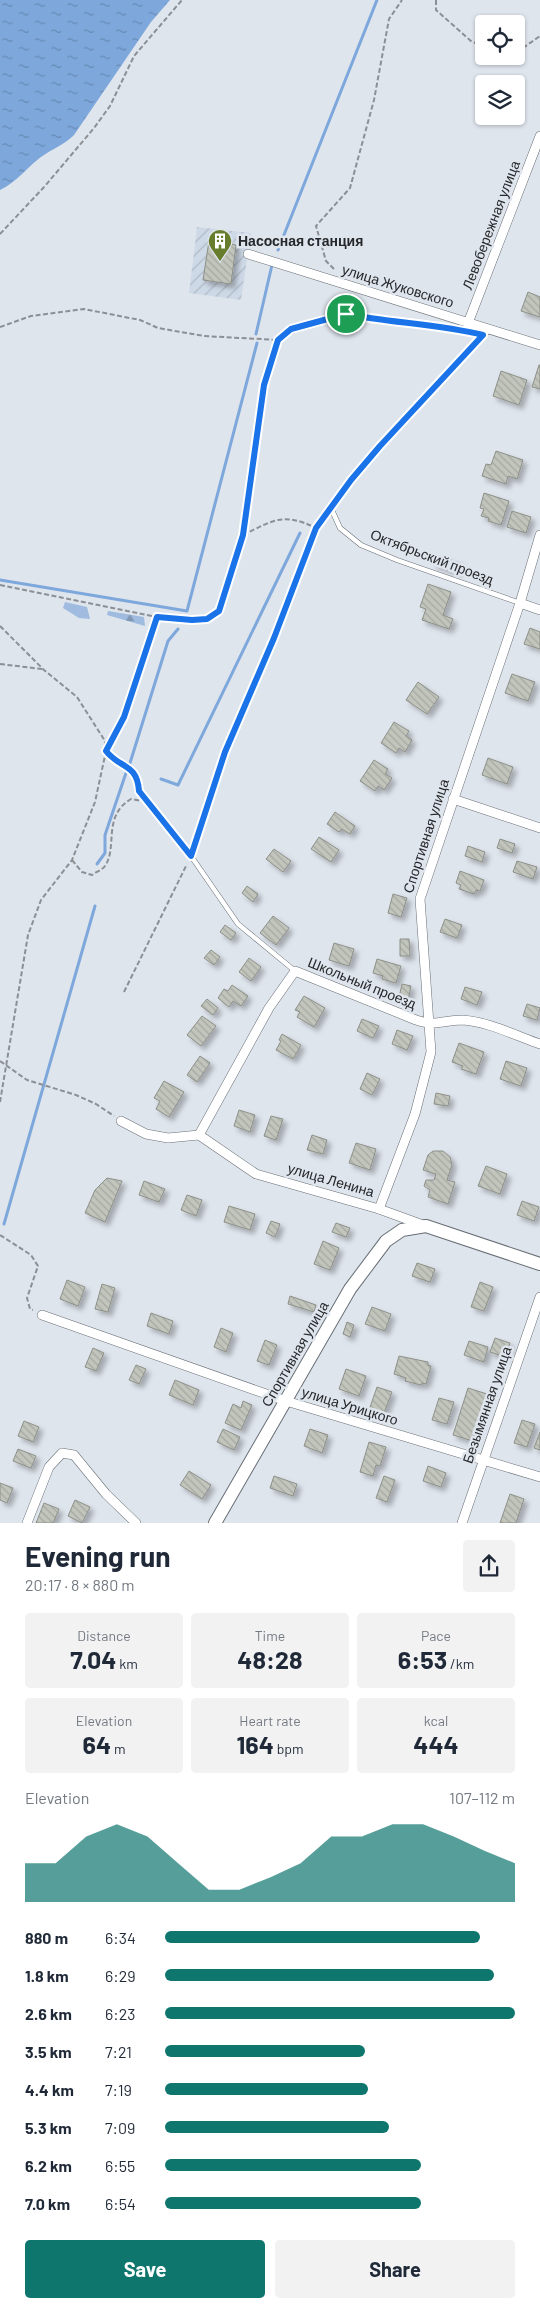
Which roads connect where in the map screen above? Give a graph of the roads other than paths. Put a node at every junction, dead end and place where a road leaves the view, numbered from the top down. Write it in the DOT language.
graph roads {
  1 [pos="540,136"];
  2 [pos="248,254"];
  3 [pos="468,323"];
  4 [pos="489,329"];
  5 [pos="540,345"];
  6 [pos="540,535"];
  7 [pos="520,604"];
  8 [pos="540,610"];
  9 [pos="453,799"];
  10 [pos="540,828"];
  11 [pos="191,856"];
  12 [pos="296,971"];
  13 [pos="430,1025"];
  14 [pos="540,1044"];
  15 [pos="121,1121"];
  16 [pos="199,1135"];
  17 [pos="379,1209"];
  18 [pos="426,1226"];
  19 [pos="540,1264"];
  20 [pos="540,1297"];
  21 [pos="42,1315"];
  22 [pos="286,1401"];
  23 [pos="483,1460"];
  24 [pos="540,1477"];
  25 [pos="27,1523"];
  26 [pos="136,1523"];
  27 [pos="215,1523"];
  28 [pos="462,1523"];
  1 -- 3 [label="street, Левобережная улица"];
  2 -- 3 [label="street, улица Жуковского"];
  3 -- 4 [label="street, улица Жуковского"];
  4 -- 5 [label="street, улица Жуковского"];
  4 -- 7 [label="lane, Октябрьский проезд"];
  6 -- 7 [label="street, Спортивная улица"];
  7 -- 8 [label="street, Октябрьский проезд"];
  7 -- 9 [label="street, Спортивная улица"];
  9 -- 10 [label="street"];
  9 -- 13 [label="street, Спортивная улица"];
  11 -- 12 [label="lane, Школьный проезд"];
  12 -- 13 [label="street, Школьный проезд"];
  12 -- 16 [label="street"];
  13 -- 14 [label="street"];
  13 -- 17 [label="street, Спортивная улица"];
  15 -- 16 [label="street"];
  16 -- 17 [label="street, улица Ленина"];
  17 -- 18 [label="street, улица Ленина"];
  18 -- 19 [label="street, улица Ленина"];
  18 -- 22 [label="street, Спортивная улица"];
  20 -- 23 [label="street, Безымянная улица"];
  21 -- 22 [label="street, улица Урицкого"];
  22 -- 23 [label="street, улица Урицкого"];
  22 -- 27 [label="street, Спортивная улица"];
  23 -- 24 [label="street, улица Урицкого"];
  23 -- 28 [label="street, Безымянная улица"];
  25 -- 26 [label="street"];
}
